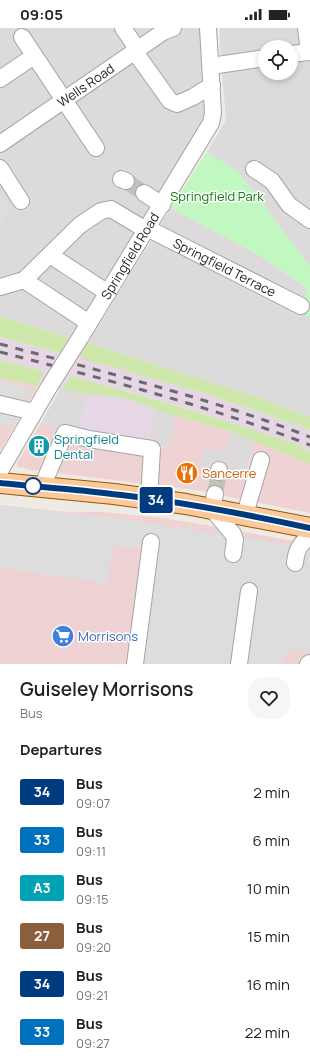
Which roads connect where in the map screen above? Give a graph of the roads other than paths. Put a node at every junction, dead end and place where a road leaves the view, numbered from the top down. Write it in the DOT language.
graph roads {
  1 [pos="123,28"];
  2 [pos="173,28"];
  3 [pos="208,28"];
  4 [pos="306,28"];
  5 [pos="22,37"];
  6 [pos="137,51"];
  7 [pos="309,52"];
  8 [pos="298,53"];
  9 [pos="34,56"];
  10 [pos="258,59"];
  11 [pos="211,66"];
  12 [pos="0,79"];
  13 [pos="212,89"];
  14 [pos="64,101"];
  15 [pos="0,144"];
  16 [pos="96,148"];
  17 [pos="0,168"];
  18 [pos="254,168"];
  19 [pos="144,193"];
  20 [pos="21,201"];
  21 [pos="162,205"];
  22 [pos="310,220"];
  23 [pos="147,229"];
  24 [pos="50,255"];
  25 [pos="24,280"];
  26 [pos="0,287"];
  27 [pos="108,293"];
  28 [pos="301,306"];
  29 [pos="89,323"];
  30 [pos="0,404"];
  31 [pos="34,412"];
  32 [pos="261,460"];
  33 [pos="0,471"];
  34 [pos="0,483"];
  35 [pos="42,487"];
  36 [pos="149,499"];
  37 [pos="213,501"];
  38 [pos="245,514"];
  39 [pos="310,528"];
  40 [pos="310,537"];
  41 [pos="151,542"];
  42 [pos="233,554"];
  43 [pos="295,563"];
  44 [pos="249,591"];
  45 [pos="135,664"];
  46 [pos="239,664"];
  1 -- 6 [label="street"];
  2 -- 6 [label="street, Wells Road"];
  3 -- 11 [label="street, Springfield Road"];
  4 -- 7 [label="street"];
  5 -- 9 [label="street"];
  6 -- 13 [label="street"];
  6 -- 14 [label="street, Wells Road"];
  7 -- 8 [label="street"];
  9 -- 12 [label="street"];
  9 -- 14 [label="street"];
  10 -- 11 [label="street"];
  11 -- 13 [label="street, Springfield Road"];
  13 -- 21 [label="street, Springfield Road"];
  14 -- 15 [label="street, Wells Road"];
  14 -- 16 [label="street"];
  17 -- 20 [label="street"];
  18 -- 22 [label="street"];
  19 -- 21 [label="street"];
  21 -- 23 [label="street, Springfield Road"];
  23 -- 24 [label="street, Springfield Terrace"];
  23 -- 27 [label="street, Springfield Road"];
  23 -- 28 [label="street, Springfield Terrace"];
  24 -- 25 [label="street, Springfield Terrace"];
  24 -- 27 [label="street"];
  25 -- 26 [label="street"];
  25 -- 29 [label="street"];
  27 -- 29 [label="street, Springfield Road"];
  29 -- 31 [label="street, Springfield Road, bridge"];
  30 -- 31 [label="street"];
  31 -- 33 [label="street, Springfield Road"];
  32 -- 38 [label="street"];
  34 -- 35 [label="main road"];
  35 -- 36 [label="main road"];
  35 -- 36 [label="street"];
  36 -- 37 [label="main road"];
  37 -- 38 [label="main road"];
  37 -- 42 [label="street"];
  38 -- 39 [label="main road"];
  40 -- 43 [label="street"];
  41 -- 45 [label="street"];
  44 -- 46 [label="street"];
}
